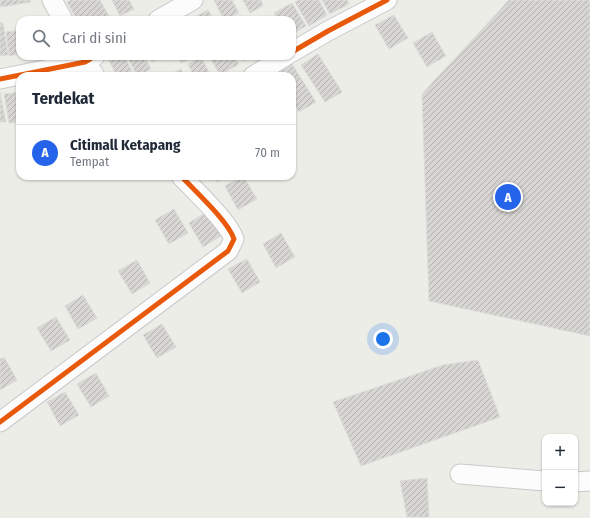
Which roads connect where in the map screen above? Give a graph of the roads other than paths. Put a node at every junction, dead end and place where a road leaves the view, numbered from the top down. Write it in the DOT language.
graph roads {
  1 [pos="52,0"];
  2 [pos="193,0"];
  3 [pos="387,0"];
  4 [pos="61,16"];
  5 [pos="165,16"];
  6 [pos="296,50"];
  7 [pos="279,60"];
  8 [pos="89,62"];
  9 [pos="37,72"];
  10 [pos="260,72"];
  11 [pos="16,76"];
  12 [pos="0,79"];
  13 [pos="184,180"];
  14 [pos="0,422"];
  15 [pos="460,474"];
  16 [pos="542,481"];
  17 [pos="590,481"];
  18 [pos="578,482"];
  1 -- 4 [label="street"];
  2 -- 5 [label="street"];
  3 -- 6 [label="street"];
  7 -- 10 [label="street"];
  8 -- 9 [label="street"];
  11 -- 12 [label="street"];
  13 -- 14 [label="street"];
  15 -- 16 [label="street"];
  17 -- 18 [label="street"];
}
